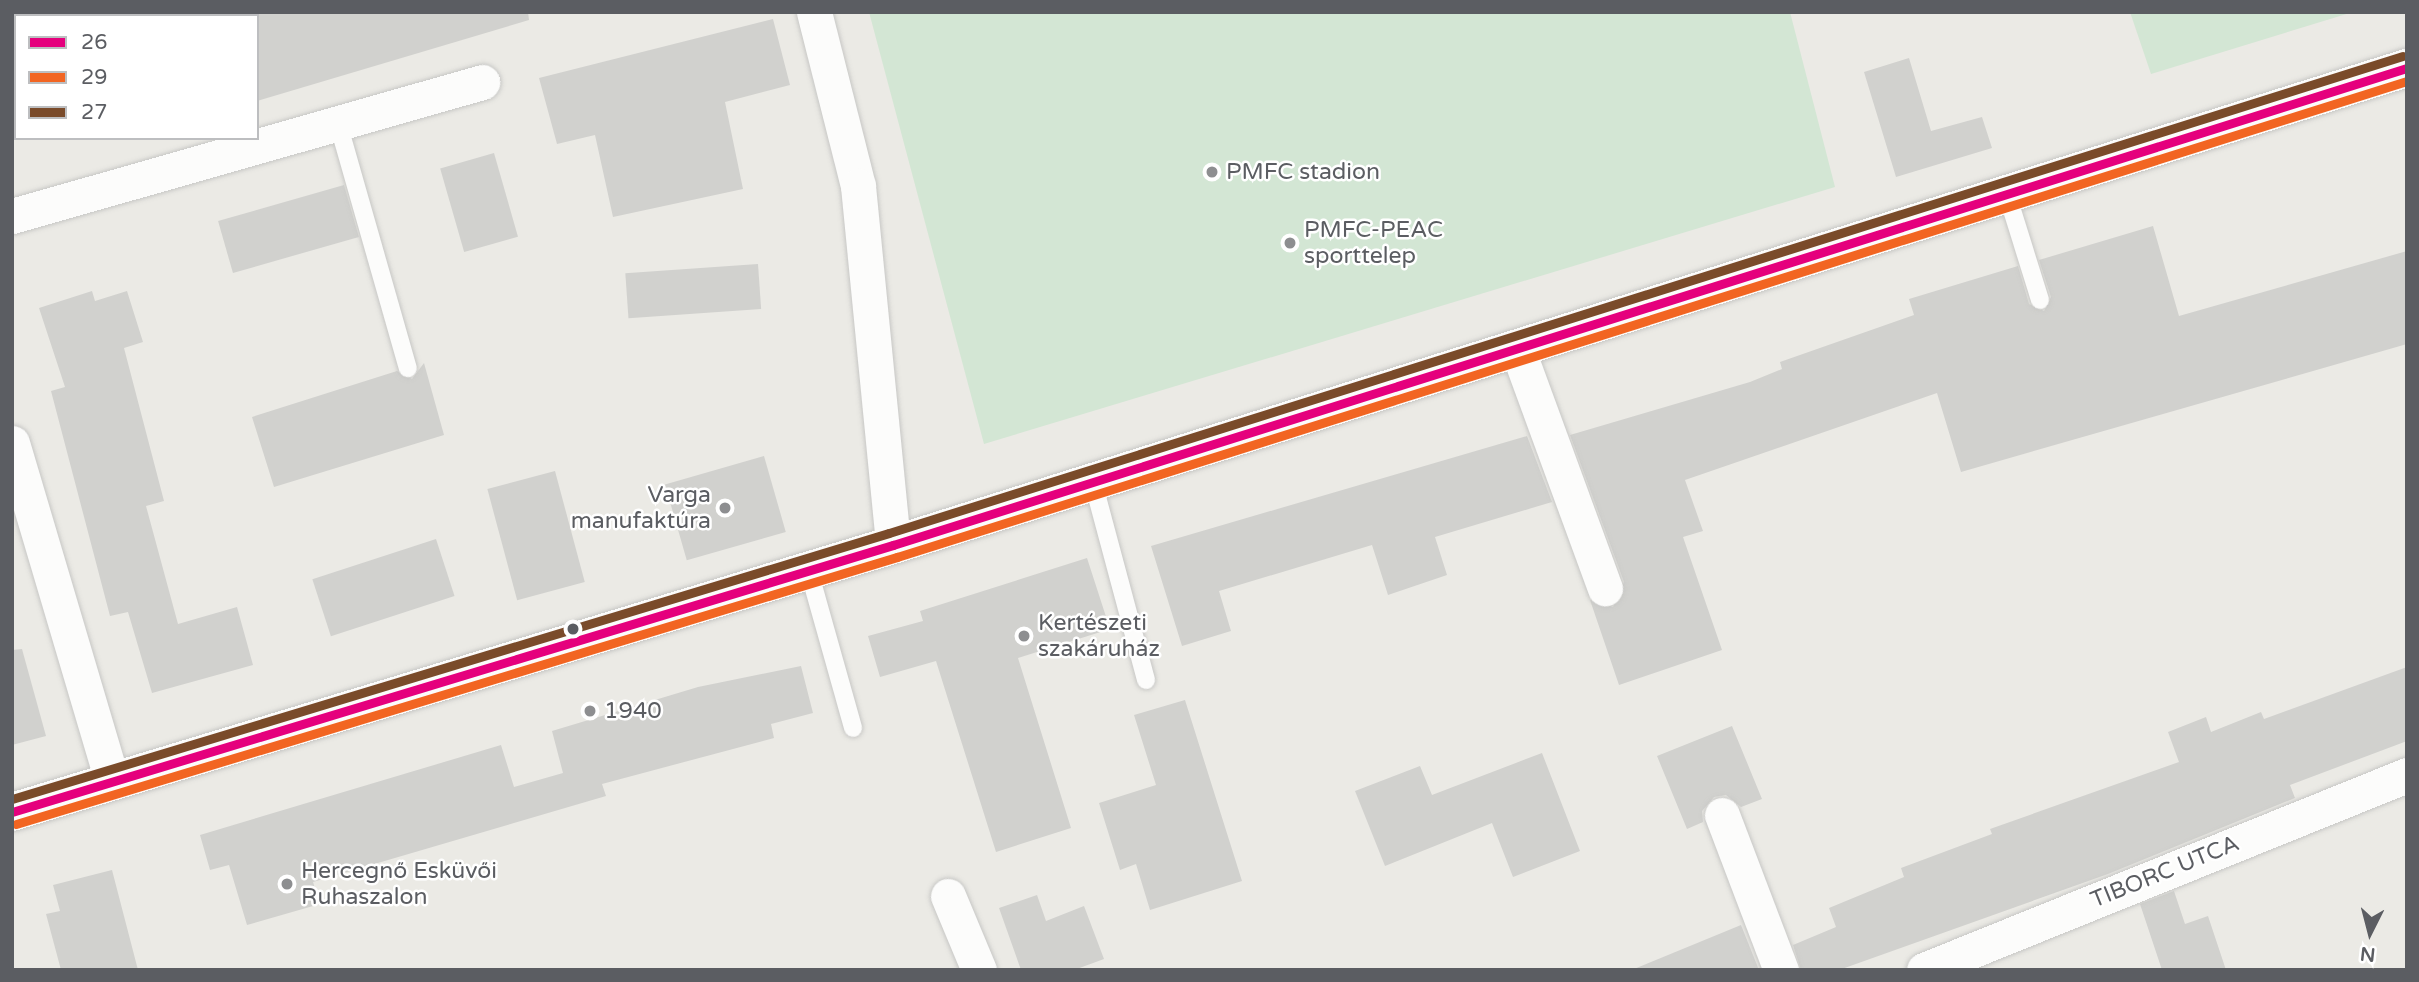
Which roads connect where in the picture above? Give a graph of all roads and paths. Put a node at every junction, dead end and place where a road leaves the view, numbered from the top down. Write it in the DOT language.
graph roads {
  1 [pos="814,12"];
  2 [pos="2407,68"];
  3 [pos="482,82"];
  4 [pos="338,123"];
  5 [pos="2007,194"];
  6 [pos="12,216"];
  7 [pos="2040,300"];
  8 [pos="1517,348"];
  9 [pos="408,368"];
  10 [pos="12,443"];
  11 [pos="1093,482"];
  12 [pos="893,545"];
  13 [pos="809,570"];
  14 [pos="1605,588"];
  15 [pos="1146,680"];
  16 [pos="853,728"];
  17 [pos="2407,775"];
  18 [pos="112,781"];
  19 [pos="12,812"];
  20 [pos="1722,815"];
  21 [pos="948,896"];
  22 [pos="979,970"];
  23 [pos="1781,970"];
  24 [pos="1924,970"];
  1 -- 12 [label="street"];
  2 -- 5 [label="street"];
  3 -- 4 [label="street"];
  4 -- 6 [label="street"];
  4 -- 9 [label="lane"];
  5 -- 7 [label="lane"];
  5 -- 8 [label="street"];
  8 -- 11 [label="street"];
  8 -- 14 [label="street"];
  10 -- 18 [label="street"];
  11 -- 12 [label="street"];
  11 -- 15 [label="lane"];
  12 -- 13 [label="street"];
  13 -- 16 [label="lane"];
  13 -- 18 [label="street"];
  17 -- 24 [label="street, TIBORC UTCA"];
  18 -- 19 [label="street"];
  20 -- 23 [label="street"];
  21 -- 22 [label="street"];
}
